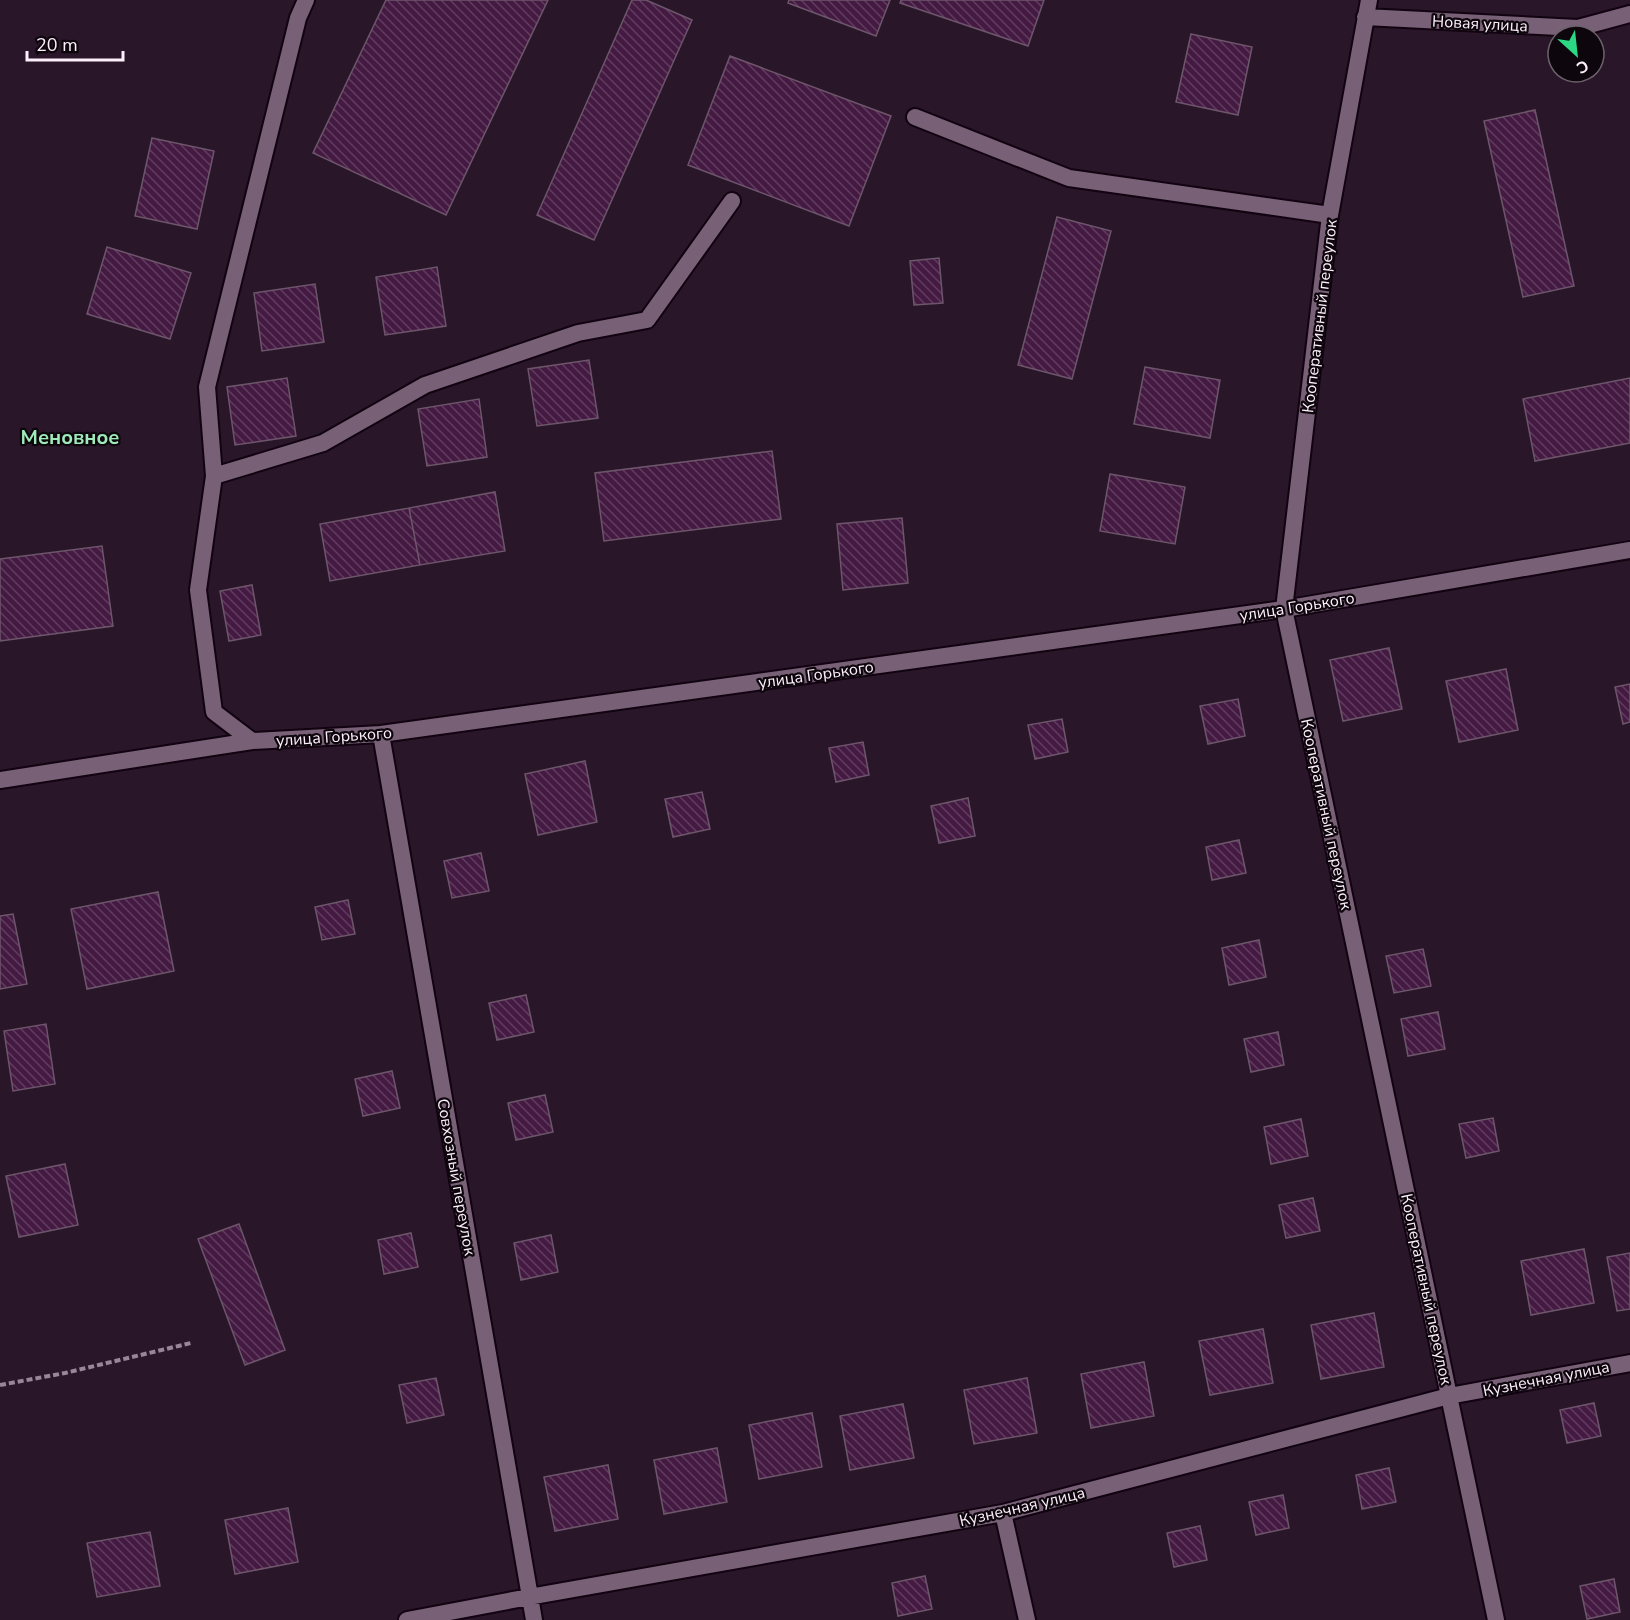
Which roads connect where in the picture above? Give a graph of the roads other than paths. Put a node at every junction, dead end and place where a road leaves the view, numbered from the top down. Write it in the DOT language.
graph roads {
  1 [pos="306,0"];
  2 [pos="1369,0"];
  3 [pos="1630,14"];
  4 [pos="1365,17"];
  5 [pos="915,117"];
  6 [pos="732,201"];
  7 [pos="1330,215"];
  8 [pos="214,476"];
  9 [pos="1630,550"];
  10 [pos="1284,609"];
  11 [pos="381,734"];
  12 [pos="252,741"];
  13 [pos="0,780"];
  14 [pos="1630,1363"];
  15 [pos="1449,1396"];
  16 [pos="1003,1513"];
  17 [pos="529,1597"];
  18 [pos="407,1620"];
  19 [pos="534,1620"];
  20 [pos="1027,1620"];
  21 [pos="1496,1620"];
  1 -- 8 [label="lane"];
  2 -- 4 [label="lane, Кооперативный переулок"];
  3 -- 4 [label="lane, Новая улица"];
  4 -- 7 [label="lane, Кооперативный переулок"];
  5 -- 7 [label="lane"];
  6 -- 8 [label="lane"];
  7 -- 10 [label="lane, Кооперативный переулок"];
  8 -- 12 [label="lane"];
  9 -- 10 [label="lane, улица Горького"];
  10 -- 11 [label="lane, улица Горького"];
  10 -- 15 [label="lane, Кооперативный переулок"];
  11 -- 12 [label="lane, улица Горького"];
  11 -- 17 [label="lane, Совхозный переулок"];
  12 -- 13 [label="lane, улица Горького"];
  14 -- 15 [label="lane, Кузнечная улица"];
  15 -- 16 [label="lane, Кузнечная улица"];
  15 -- 21 [label="lane, Кооперативный переулок"];
  16 -- 17 [label="lane, Кузнечная улица"];
  16 -- 20 [label="lane"];
  17 -- 18 [label="lane, Кузнечная улица"];
  17 -- 19 [label="lane, Совхозный переулок"];
}
